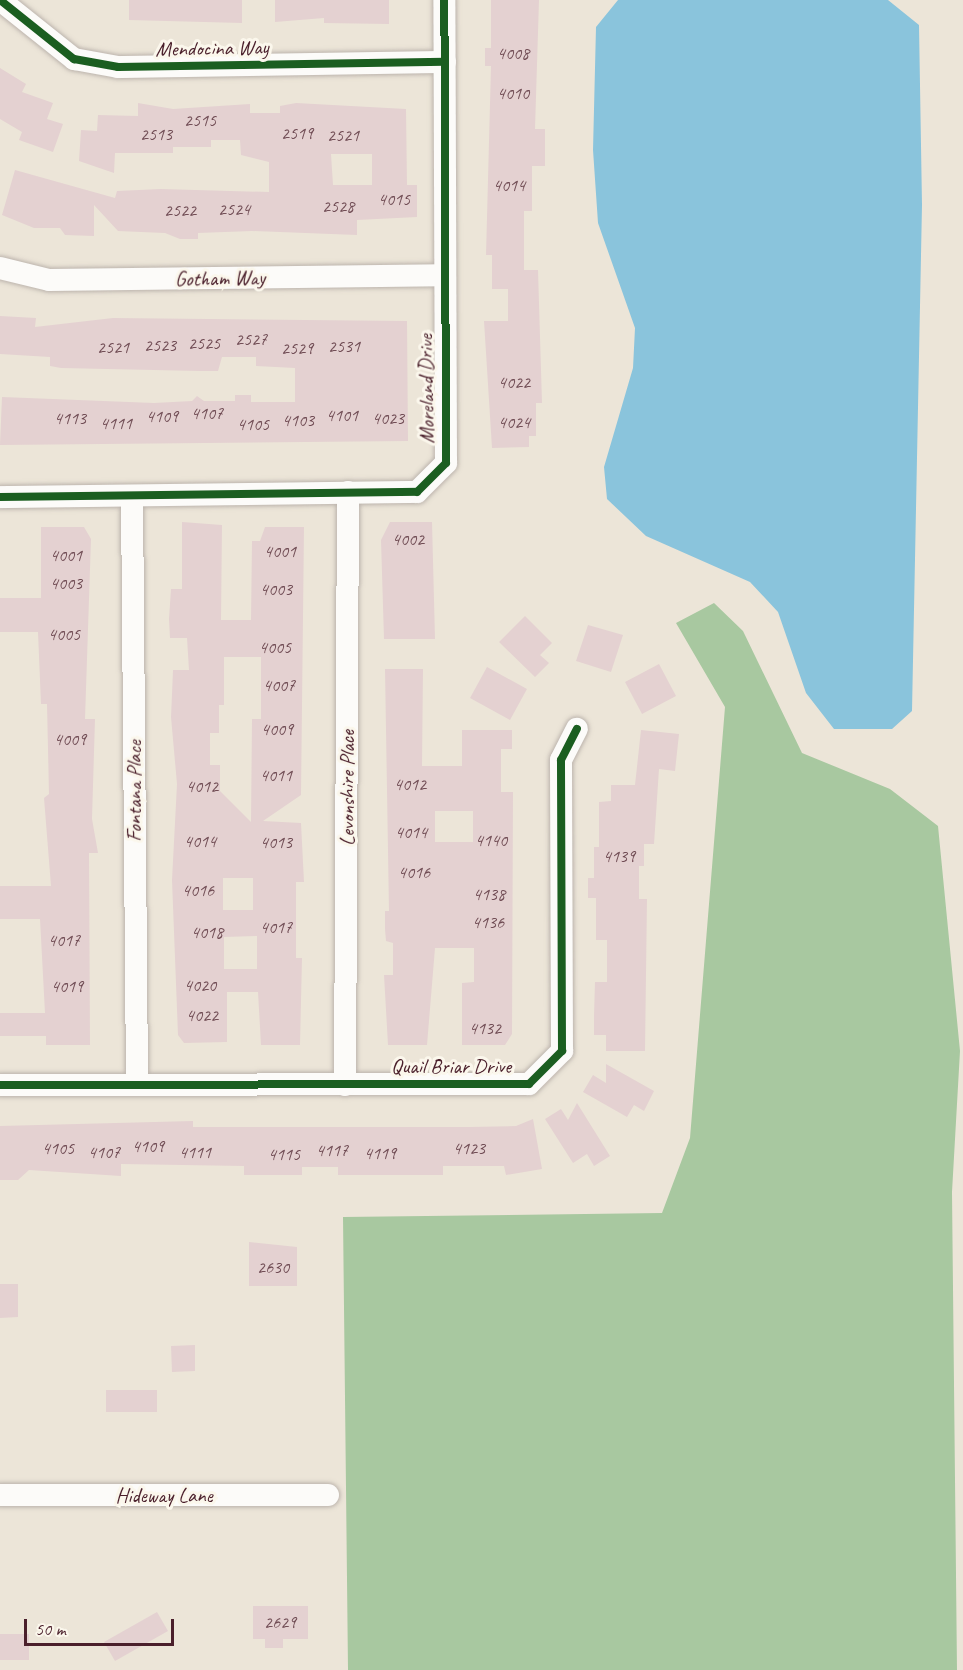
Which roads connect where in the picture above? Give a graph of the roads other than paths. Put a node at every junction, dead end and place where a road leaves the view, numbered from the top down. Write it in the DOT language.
graph roads {
  1 [pos="0,0"];
  2 [pos="444,0"];
  3 [pos="445,62"];
  4 [pos="0,268"];
  5 [pos="442,275"];
  6 [pos="348,492"];
  7 [pos="132,496"];
  8 [pos="0,497"];
  9 [pos="577,729"];
  10 [pos="0,1085"];
  11 [pos="136,1085"];
  12 [pos="345,1085"];
  13 [pos="0,1495"];
  14 [pos="328,1495"];
  1 -- 3 [label="street, Mendocina Way"];
  2 -- 3 [label="street, Moreland Drive"];
  3 -- 5 [label="street, Moreland Drive"];
  4 -- 5 [label="street, Gotham Way"];
  5 -- 6 [label="street, Moreland Drive"];
  6 -- 7 [label="street, Moreland Drive"];
  6 -- 12 [label="street, Levonshire Place"];
  7 -- 8 [label="street, Moreland Drive"];
  7 -- 11 [label="street, Fontana Place"];
  9 -- 12 [label="street, Quail Briar Drive"];
  10 -- 11 [label="street, Quail Briar Drive"];
  11 -- 12 [label="street, Quail Briar Drive"];
  13 -- 14 [label="street, Hideway Lane"];
}
